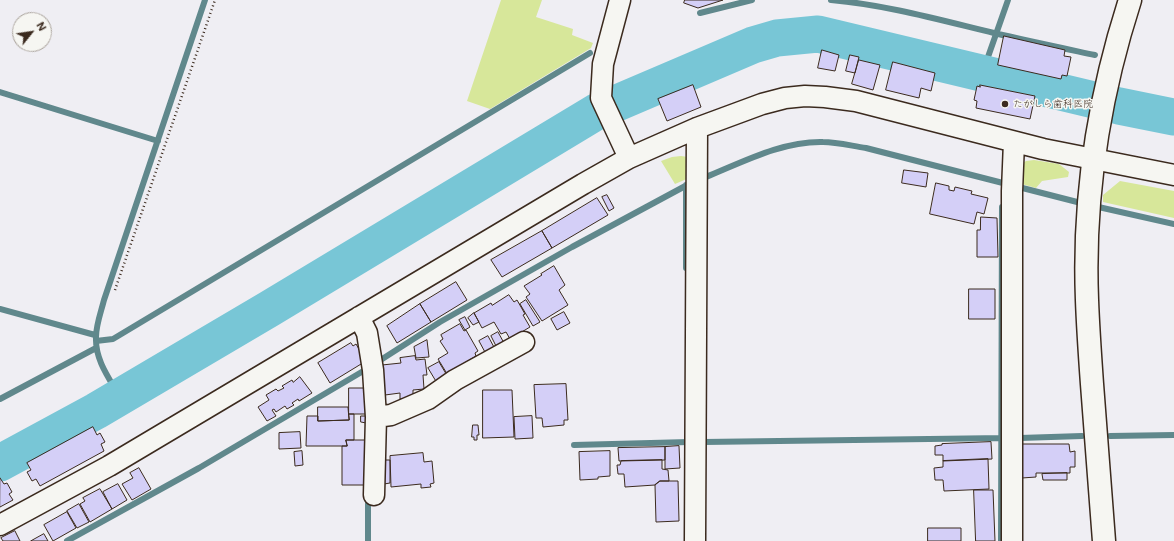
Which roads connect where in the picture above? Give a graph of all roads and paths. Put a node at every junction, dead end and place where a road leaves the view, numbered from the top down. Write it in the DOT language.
graph roads {
  1 [pos="215,0"];
  2 [pos="620,0"];
  3 [pos="1130,0"];
  4 [pos="697,128"];
  5 [pos="1014,142"];
  6 [pos="629,158"];
  7 [pos="1094,159"];
  8 [pos="1174,175"];
  9 [pos="115,290"];
  10 [pos="359,317"];
  11 [pos="524,342"];
  12 [pos="376,417"];
  13 [pos="374,495"];
  14 [pos="0,524"];
  15 [pos="695,541"];
  16 [pos="1012,541"];
  17 [pos="1104,541"];
  1 -- 9 [label="path"];
  2 -- 6 [label="street"];
  3 -- 7 [label="street"];
  4 -- 5 [label="street"];
  4 -- 6 [label="street"];
  4 -- 15 [label="street"];
  5 -- 7 [label="street"];
  5 -- 16 [label="street"];
  6 -- 10 [label="street"];
  7 -- 8 [label="street"];
  7 -- 17 [label="street"];
  10 -- 12 [label="street"];
  10 -- 14 [label="street"];
  11 -- 12 [label="street"];
  12 -- 13 [label="street"];
}
